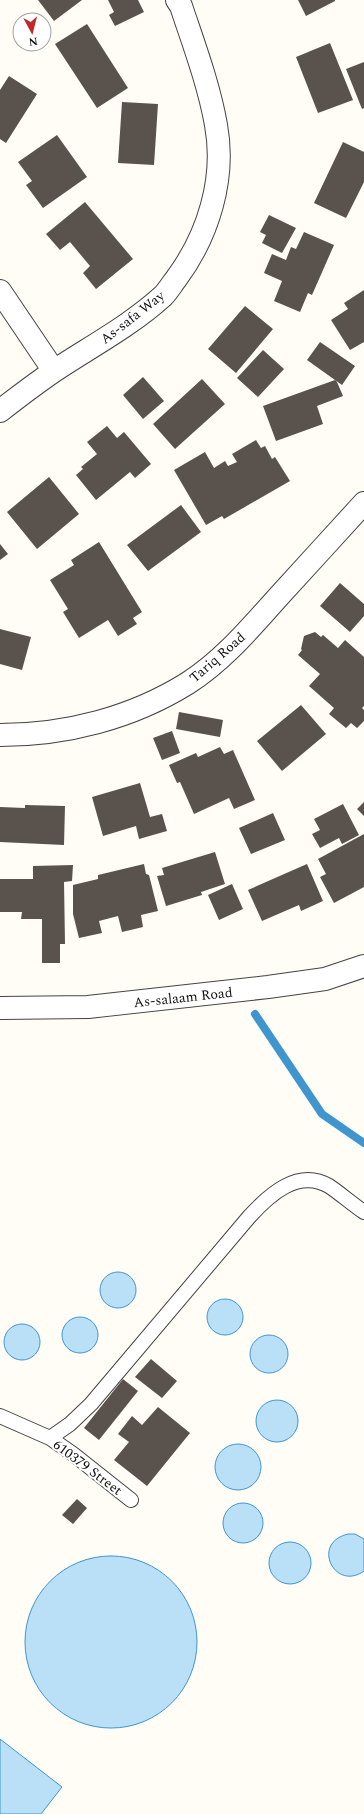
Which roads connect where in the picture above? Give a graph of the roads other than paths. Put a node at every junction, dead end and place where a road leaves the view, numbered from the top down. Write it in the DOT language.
graph roads {
  1 [pos="178,0"];
  2 [pos="0,291"];
  3 [pos="54,371"];
  4 [pos="0,411"];
  5 [pos="364,503"];
  6 [pos="0,735"];
  7 [pos="364,966"];
  8 [pos="0,1008"];
  9 [pos="364,1212"];
  10 [pos="0,1416"];
  11 [pos="50,1438"];
  12 [pos="131,1500"];
  1 -- 3 [label="street, As-safa Way"];
  2 -- 3 [label="street"];
  3 -- 4 [label="street, As-safa Way"];
  5 -- 6 [label="street, Tariq Road"];
  7 -- 8 [label="street, As-salaam Road"];
  9 -- 11 [label="lane"];
  10 -- 11 [label="lane, 610379 Street"];
  11 -- 12 [label="lane, 610379 Street"];
}
